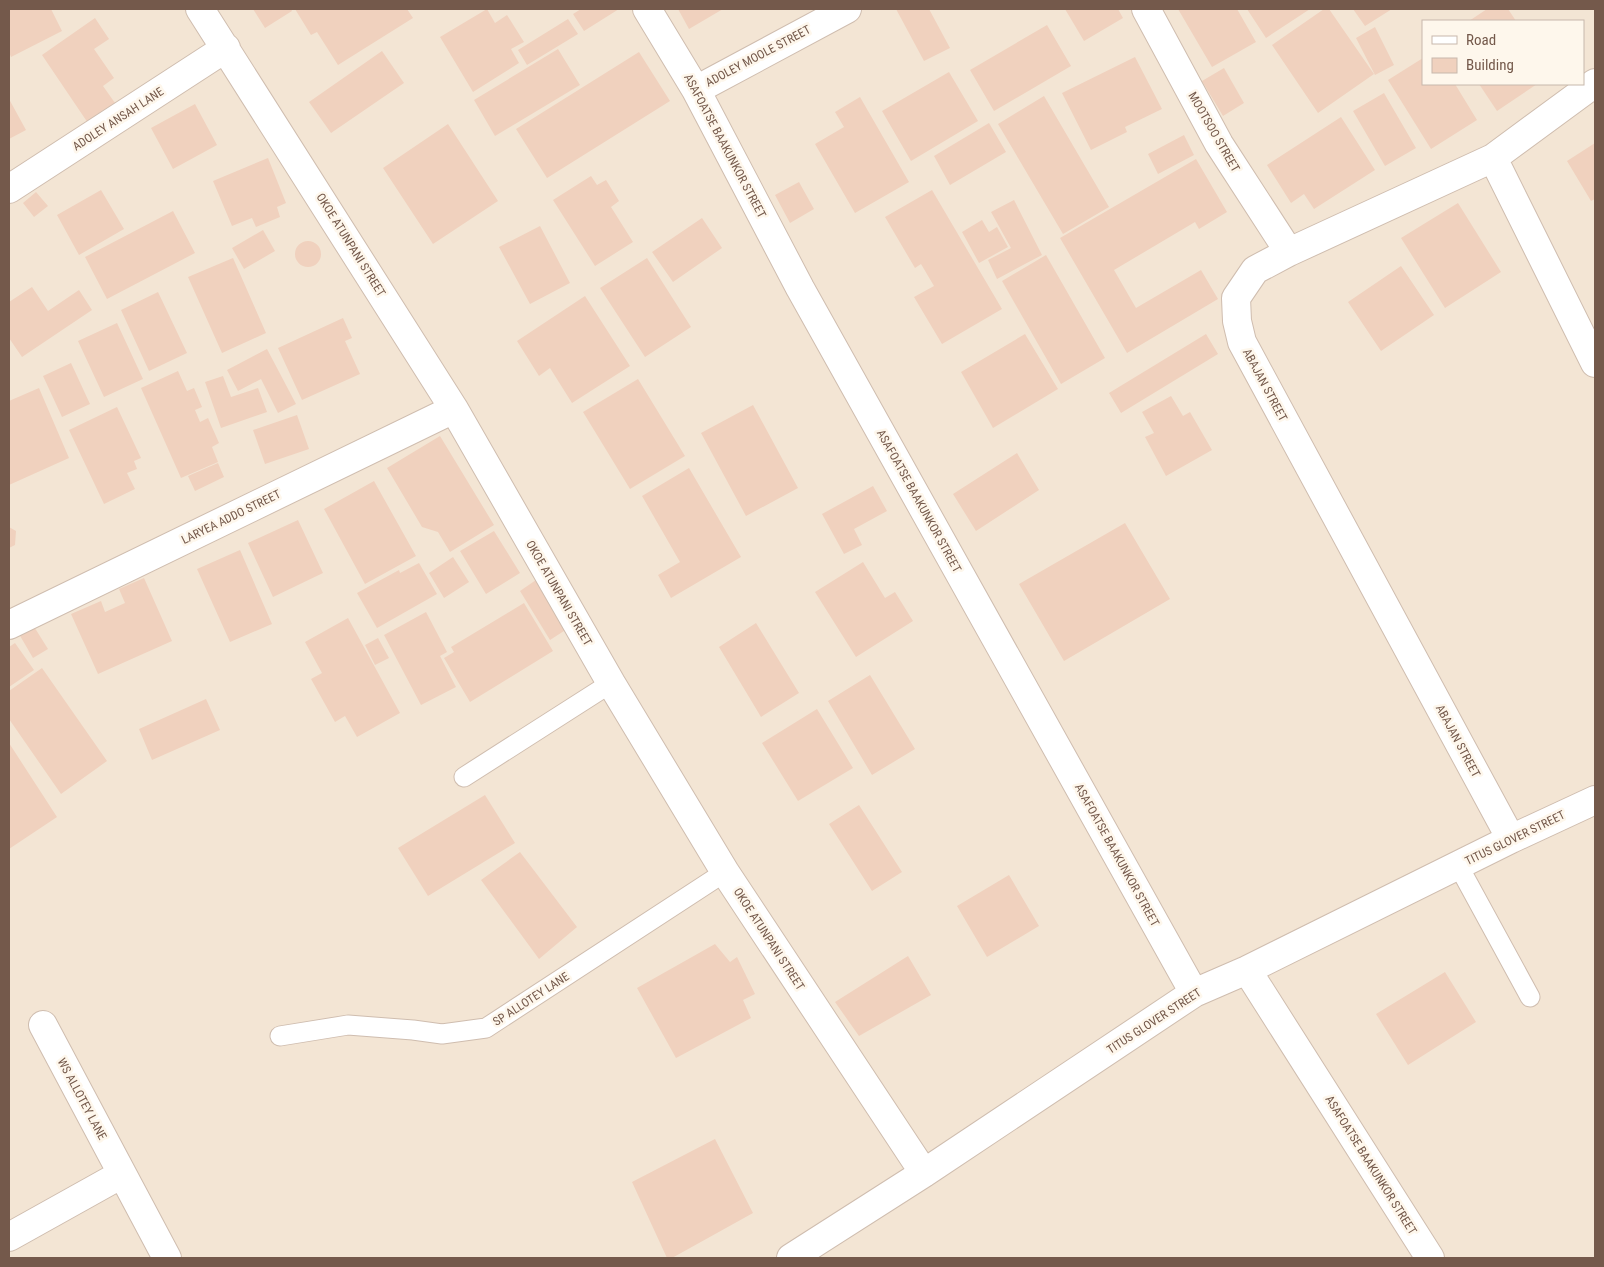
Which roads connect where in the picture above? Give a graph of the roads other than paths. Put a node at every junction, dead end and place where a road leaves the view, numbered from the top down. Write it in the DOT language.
graph roads {
  1 [pos="200,9"];
  2 [pos="647,9"];
  3 [pos="847,9"];
  4 [pos="1146,9"];
  5 [pos="226,48"];
  6 [pos="1595,83"];
  7 [pos="696,90"];
  8 [pos="1493,158"];
  9 [pos="9,189"];
  10 [pos="1289,252"];
  11 [pos="1595,363"];
  12 [pos="454,409"];
  13 [pos="9,626"];
  14 [pos="611,683"];
  15 [pos="464,776"];
  16 [pos="1595,800"];
  17 [pos="1511,839"];
  18 [pos="1458,866"];
  19 [pos="725,872"];
  20 [pos="1247,970"];
  21 [pos="1194,993"];
  22 [pos="1530,998"];
  23 [pos="43,1025"];
  24 [pos="280,1036"];
  25 [pos="924,1173"];
  26 [pos="122,1174"];
  27 [pos="9,1237"];
  28 [pos="167,1258"];
  29 [pos="791,1258"];
  30 [pos="1430,1258"];
  1 -- 5 [label="street, OKOE ATUNPANI STREET"];
  2 -- 7 [label="street, ASAFOATSE BAAKUNKOR STREET"];
  3 -- 7 [label="street, ADOLEY MOOLE STREET"];
  4 -- 10 [label="street, MOOTSOO STREET"];
  5 -- 9 [label="street, ADOLEY ANSAH LANE"];
  5 -- 12 [label="street, OKOE ATUNPANI STREET"];
  6 -- 8 [label="street, ABAJAN STREET"];
  7 -- 21 [label="street, ASAFOATSE BAAKUNKOR STREET"];
  8 -- 10 [label="street, ABAJAN STREET"];
  8 -- 11 [label="street"];
  10 -- 17 [label="street, ABAJAN STREET"];
  12 -- 13 [label="street, LARYEA ADDO STREET"];
  12 -- 14 [label="street, OKOE ATUNPANI STREET"];
  14 -- 15 [label="lane"];
  14 -- 19 [label="street, OKOE ATUNPANI STREET"];
  16 -- 17 [label="street, TITUS GLOVER STREET"];
  17 -- 18 [label="street, TITUS GLOVER STREET"];
  18 -- 20 [label="street, TITUS GLOVER STREET"];
  18 -- 22 [label="lane"];
  19 -- 24 [label="lane, SP ALLOTEY LANE"];
  19 -- 25 [label="street, OKOE ATUNPANI STREET"];
  20 -- 21 [label="street, TITUS GLOVER STREET"];
  20 -- 30 [label="street, ASAFOATSE BAAKUNKOR STREET"];
  21 -- 25 [label="street, TITUS GLOVER STREET"];
  23 -- 26 [label="street, WS ALLOTEY LANE"];
  25 -- 29 [label="street, TITUS GLOVER STREET"];
  26 -- 27 [label="street"];
  26 -- 28 [label="street, WS ALLOTEY LANE"];
}
